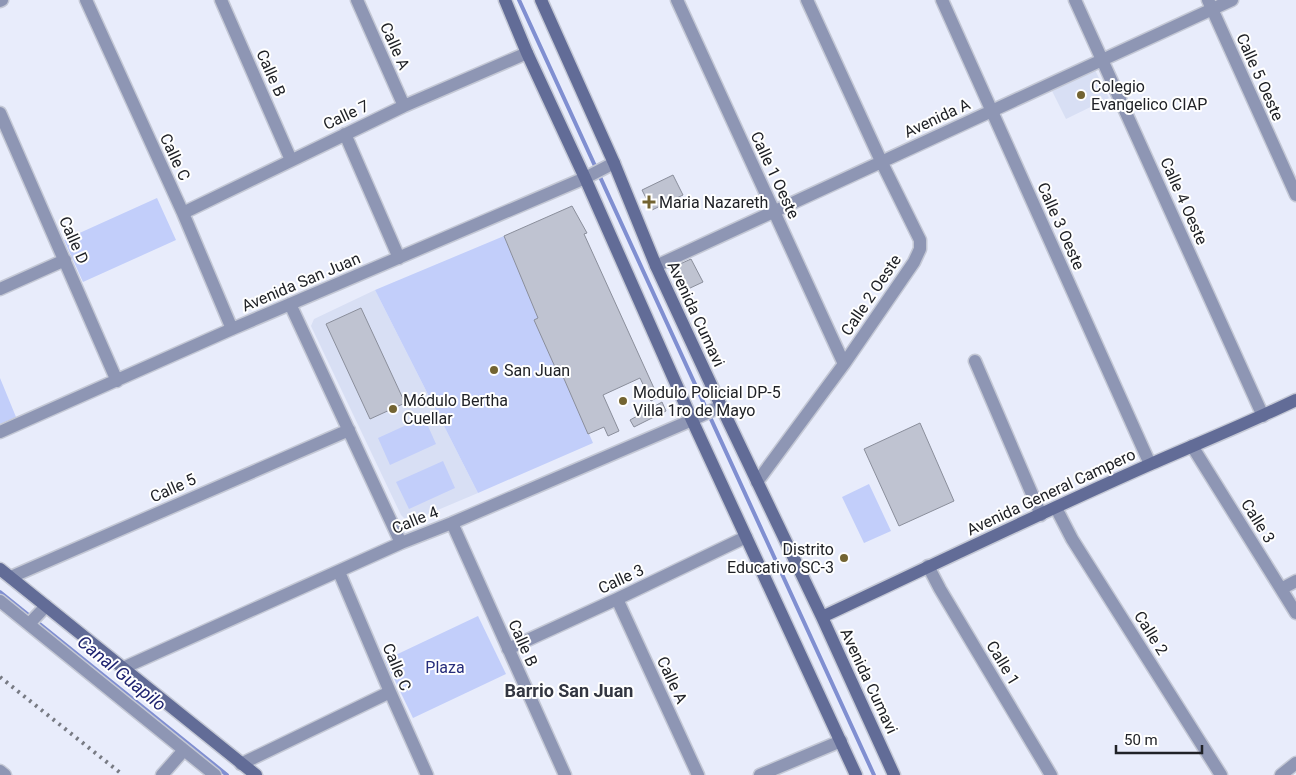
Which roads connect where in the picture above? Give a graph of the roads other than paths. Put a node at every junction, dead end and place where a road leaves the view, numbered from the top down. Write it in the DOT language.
graph roads {
  1 [pos="86,0"];
  2 [pos="221,0"];
  3 [pos="357,0"];
  4 [pos="505,0"];
  5 [pos="540,0"];
  6 [pos="677,0"];
  7 [pos="807,0"];
  8 [pos="942,0"];
  9 [pos="1075,0"];
  10 [pos="1232,0"];
  11 [pos="1210,5"];
  12 [pos="527,53"];
  13 [pos="1102,60"];
  14 [pos="404,106"];
  15 [pos="991,110"];
  16 [pos="0,114"];
  17 [pos="345,134"];
  18 [pos="291,160"];
  19 [pos="880,161"];
  20 [pos="611,164"];
  21 [pos="589,176"];
  22 [pos="1296,195"];
  23 [pos="773,211"];
  24 [pos="183,213"];
  25 [pos="399,258"];
  26 [pos="65,260"];
  27 [pos="656,266"];
  28 [pos="0,289"];
  29 [pos="290,304"];
  30 [pos="232,329"];
  31 [pos="975,361"];
  32 [pos="844,364"];
  33 [pos="116,381"];
  34 [pos="1296,400"];
  35 [pos="706,413"];
  36 [pos="1263,416"];
  37 [pos="349,430"];
  38 [pos="0,432"];
  39 [pos="1192,446"];
  40 [pos="1150,464"];
  41 [pos="757,482"];
  42 [pos="1056,508"];
  43 [pos="1041,514"];
  44 [pos="452,523"];
  45 [pos="746,537"];
  46 [pos="401,543"];
  47 [pos="928,566"];
  48 [pos="0,569"];
  49 [pos="339,572"];
  50 [pos="11,578"];
  51 [pos="1296,581"];
  52 [pos="1281,589"];
  53 [pos="617,599"];
  54 [pos="0,601"];
  55 [pos="44,607"];
  56 [pos="1296,613"];
  57 [pos="822,617"];
  58 [pos="30,622"];
  59 [pos="508,649"];
  60 [pos="123,668"];
  61 [pos="390,692"];
  62 [pos="841,741"];
  63 [pos="184,750"];
  64 [pos="1296,763"];
  65 [pos="241,764"];
  66 [pos="0,771"];
  67 [pos="1282,774"];
  68 [pos="6,775"];
  69 [pos="162,775"];
  70 [pos="215,775"];
  71 [pos="256,775"];
  72 [pos="427,775"];
  73 [pos="565,775"];
  74 [pos="698,775"];
  75 [pos="760,775"];
  76 [pos="856,775"];
  77 [pos="894,775"];
  78 [pos="1051,775"];
  79 [pos="1221,775"];
  1 -- 24 [label="street, Calle C"];
  2 -- 18 [label="street, Calle B"];
  3 -- 14 [label="street, Calle A"];
  4 -- 12 [label="main road, Avenida Cumavi"];
  5 -- 20 [label="main road, Avenida Cumavi"];
  6 -- 23 [label="street, Calle 1 Oeste"];
  7 -- 19 [label="street, Calle 2 Oeste"];
  8 -- 15 [label="street, Calle 3 Oeste"];
  9 -- 13 [label="street, Calle 4 Oeste"];
  10 -- 11 [label="street, Avenida A"];
  11 -- 13 [label="street, Avenida A"];
  11 -- 22 [label="street, Calle 5 Oeste"];
  12 -- 14 [label="street, Calle 7"];
  12 -- 21 [label="main road, Avenida Cumavi"];
  13 -- 15 [label="street, Avenida A"];
  13 -- 36 [label="street, Calle 4 Oeste"];
  14 -- 17 [label="street, Calle 7"];
  15 -- 19 [label="street, Avenida A"];
  15 -- 40 [label="street, Calle 3 Oeste"];
  16 -- 26 [label="street, Calle D"];
  17 -- 18 [label="street, Calle 7"];
  17 -- 25 [label="street"];
  18 -- 24 [label="street, Calle 7"];
  19 -- 23 [label="street, Avenida A"];
  19 -- 32 [label="street, Calle 2 Oeste"];
  20 -- 21 [label="street, Avenida San Juan"];
  20 -- 27 [label="main road, Avenida Cumavi"];
  21 -- 25 [label="street, Avenida San Juan"];
  21 -- 35 [label="main road, Avenida Cumavi"];
  23 -- 27 [label="street, Avenida A"];
  23 -- 32 [label="street, Calle 1 Oeste"];
  24 -- 30 [label="street, Calle C"];
  25 -- 29 [label="street, Avenida San Juan"];
  26 -- 28 [label="street"];
  26 -- 33 [label="street, Calle D"];
  27 -- 35 [label="main road, Avenida Cumavi"];
  29 -- 30 [label="street, Avenida San Juan"];
  29 -- 37 [label="street"];
  30 -- 33 [label="street, Avenida San Juan"];
  31 -- 43 [label="street"];
  32 -- 41 [label="street, Calle 2 Oeste"];
  33 -- 38 [label="street, Avenida San Juan"];
  34 -- 36 [label="main road, Avenida General Campero"];
  35 -- 41 [label="main road, Avenida Cumavi"];
  35 -- 44 [label="street, Calle 4"];
  35 -- 45 [label="main road, Avenida Cumavi"];
  36 -- 39 [label="main road, Avenida General Campero"];
  37 -- 46 [label="street"];
  37 -- 50 [label="street, Calle 5"];
  39 -- 40 [label="main road, Avenida General Campero"];
  39 -- 52 [label="street, Calle 3"];
  40 -- 42 [label="main road, Avenida General Campero"];
  41 -- 57 [label="main road, Avenida Cumavi"];
  42 -- 43 [label="main road, Avenida General Campero"];
  42 -- 79 [label="street, Calle 2"];
  43 -- 47 [label="main road, Avenida General Campero"];
  44 -- 46 [label="street, Calle 4"];
  44 -- 59 [label="street, Calle B"];
  45 -- 53 [label="street, Calle 3"];
  45 -- 62 [label="main road, Avenida Cumavi"];
  46 -- 49 [label="street, Calle 4"];
  47 -- 57 [label="main road, Avenida General Campero"];
  47 -- 78 [label="street, Calle 1"];
  48 -- 50 [label="main road"];
  49 -- 60 [label="street, Calle 4"];
  49 -- 61 [label="street, Calle C"];
  50 -- 55 [label="main road"];
  51 -- 52 [label="street"];
  52 -- 56 [label="street, Calle 3"];
  53 -- 59 [label="street, Calle 3"];
  53 -- 74 [label="street, Calle A"];
  54 -- 58 [label="street"];
  55 -- 58 [label="street"];
  55 -- 60 [label="main road"];
  57 -- 77 [label="main road, Avenida Cumavi"];
  58 -- 63 [label="street"];
  59 -- 73 [label="street, Calle B"];
  60 -- 65 [label="main road"];
  61 -- 65 [label="street"];
  61 -- 72 [label="street, Calle C"];
  62 -- 75 [label="street"];
  62 -- 76 [label="main road, Avenida Cumavi"];
  63 -- 69 [label="street"];
  63 -- 70 [label="street"];
  64 -- 67 [label="street"];
  65 -- 71 [label="main road"];
  66 -- 68 [label="street"];
}
